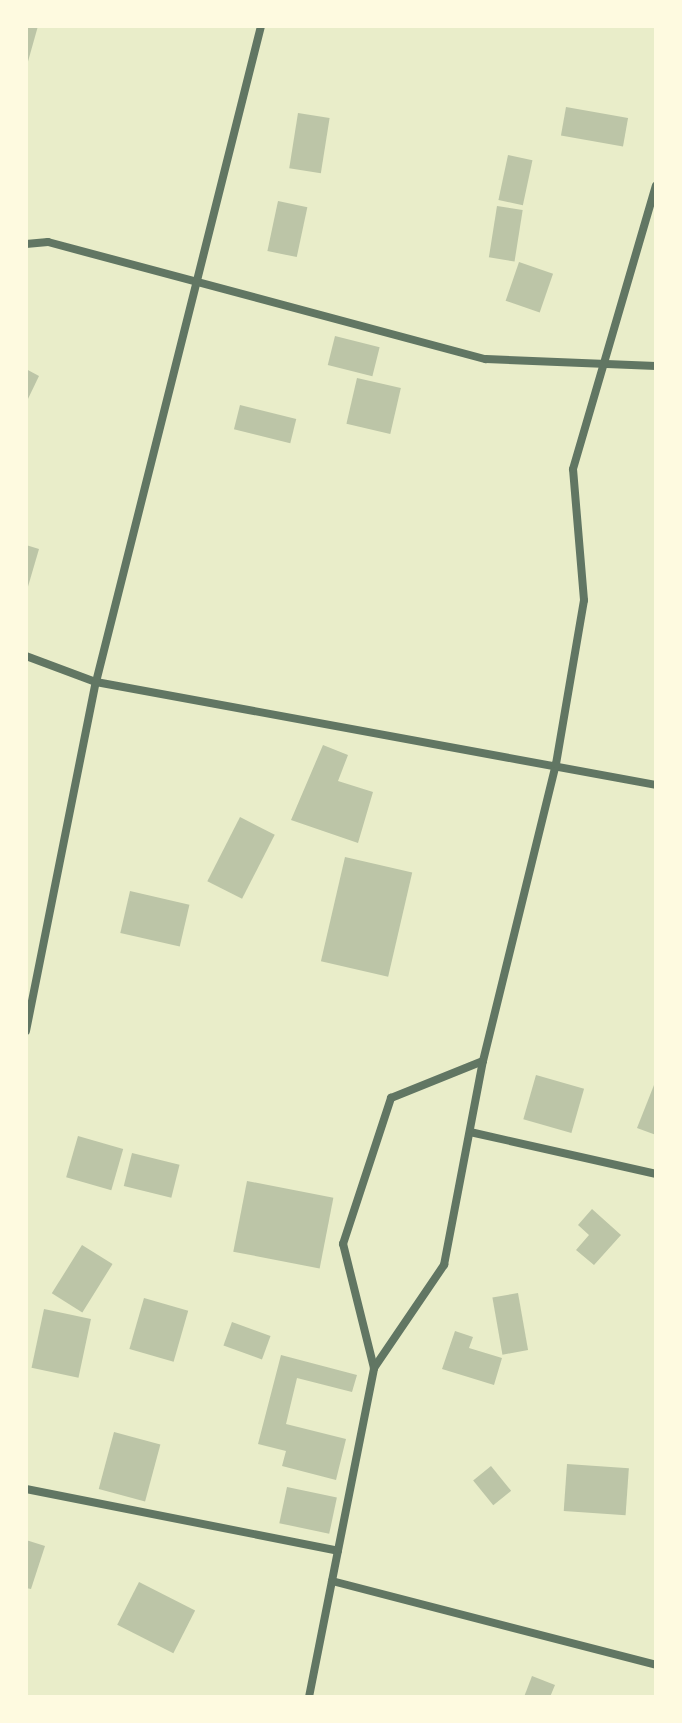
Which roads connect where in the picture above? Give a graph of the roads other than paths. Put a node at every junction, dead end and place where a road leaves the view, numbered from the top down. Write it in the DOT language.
graph roads {
  1 [pos="261,26"];
  2 [pos="656,186"];
  3 [pos="26,244"];
  4 [pos="197,281"];
  5 [pos="607,360"];
  6 [pos="656,366"];
  7 [pos="26,656"];
  8 [pos="96,682"];
  9 [pos="556,764"];
  10 [pos="656,785"];
  11 [pos="26,1031"];
  12 [pos="483,1061"];
  13 [pos="470,1132"];
  14 [pos="656,1174"];
  15 [pos="374,1368"];
  16 [pos="26,1489"];
  17 [pos="338,1551"];
  18 [pos="332,1581"];
  19 [pos="656,1665"];
  20 [pos="309,1697"];
  1 -- 4 [label="street"];
  2 -- 5 [label="street"];
  3 -- 4 [label="street"];
  4 -- 5 [label="street"];
  4 -- 8 [label="street"];
  5 -- 6 [label="street"];
  5 -- 9 [label="street"];
  7 -- 8 [label="street"];
  8 -- 9 [label="street"];
  8 -- 11 [label="street"];
  9 -- 10 [label="street"];
  9 -- 12 [label="street"];
  12 -- 13 [label="street"];
  12 -- 15 [label="street"];
  13 -- 14 [label="street"];
  13 -- 15 [label="street"];
  15 -- 17 [label="street"];
  16 -- 17 [label="street"];
  17 -- 18 [label="street"];
  18 -- 19 [label="street"];
  18 -- 20 [label="street"];
}
